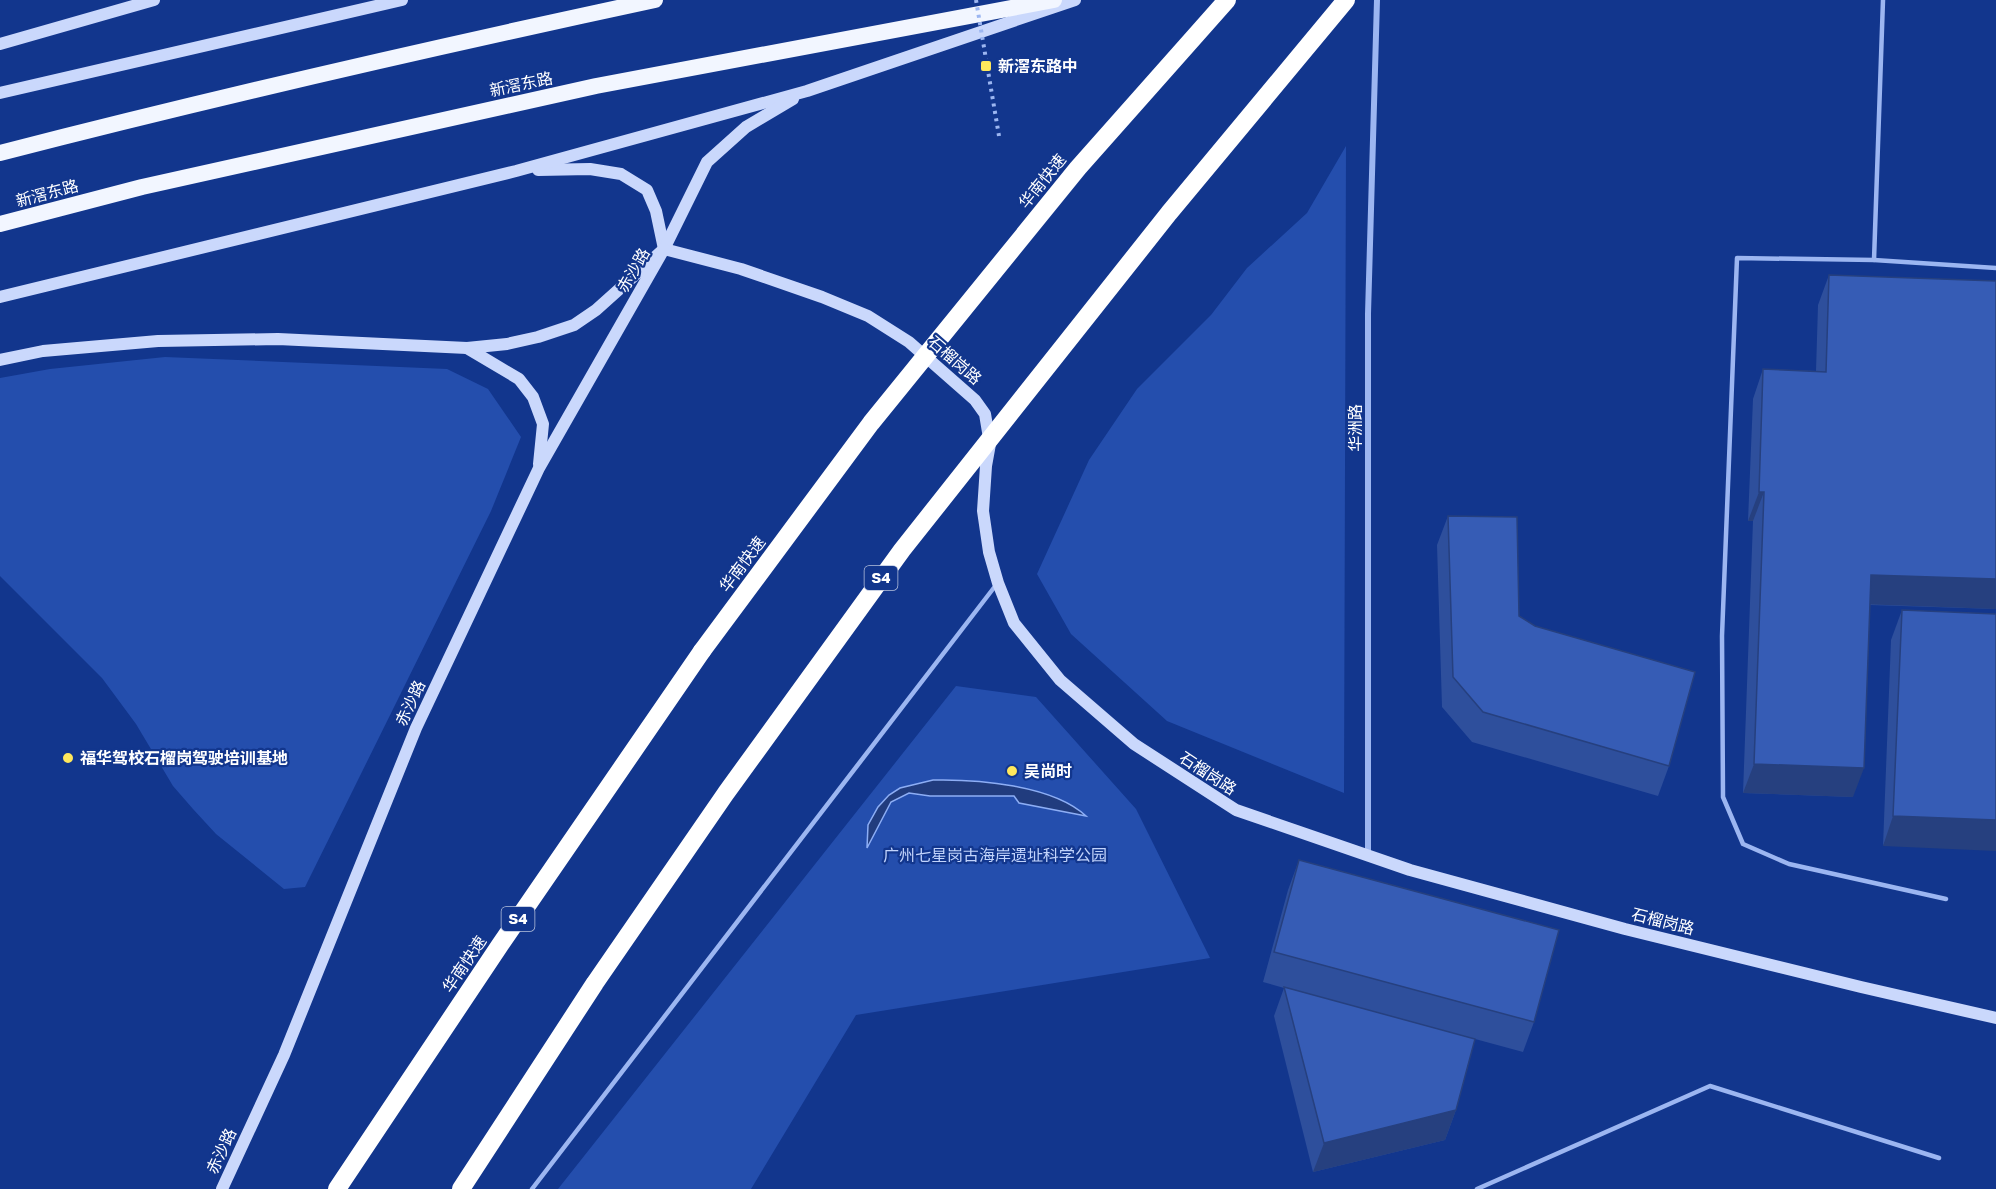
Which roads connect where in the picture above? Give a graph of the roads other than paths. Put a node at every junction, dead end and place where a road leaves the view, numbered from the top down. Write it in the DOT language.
graph roads {
  1 [pos="154,0"];
  2 [pos="402,0"];
  3 [pos="655,0"];
  4 [pos="1054,0"];
  5 [pos="1075,0"];
  6 [pos="1227,0"];
  7 [pos="1346,0"];
  8 [pos="1377,0"];
  9 [pos="1883,0"];
  10 [pos="0,44"];
  11 [pos="807,91"];
  12 [pos="0,93"];
  13 [pos="0,153"];
  14 [pos="516,171"];
  15 [pos="0,224"];
  16 [pos="664,249"];
  17 [pos="1874,260"];
  18 [pos="1996,268"];
  19 [pos="0,297"];
  20 [pos="467,348"];
  21 [pos="0,360"];
  22 [pos="539,468"];
  23 [pos="998,583"];
  24 [pos="1368,856"];
  25 [pos="1946,899"];
  26 [pos="1996,1018"];
  27 [pos="1939,1158"];
  28 [pos="222,1189"];
  29 [pos="337,1189"];
  30 [pos="461,1189"];
  31 [pos="532,1189"];
  32 [pos="1477,1189"];
  1 -- 10 [label="main road"];
  2 -- 12 [label="main road"];
  3 -- 13 [label="highway"];
  4 -- 15 [label="highway, 新滘东路"];
  5 -- 11 [label="main road"];
  6 -- 29 [label="highway, 华南快速 / S4, bridge"];
  7 -- 30 [label="highway, S4, bridge"];
  8 -- 24 [label="street, 华洲路"];
  9 -- 17 [label="lane"];
  11 -- 14 [label="main road"];
  11 -- 16 [label="main road, 赤沙路"];
  14 -- 16 [label="main road"];
  14 -- 19 [label="main road"];
  16 -- 20 [label="main road"];
  16 -- 22 [label="main road, 赤沙路"];
  16 -- 23 [label="main road, 石榴岗路"];
  17 -- 18 [label="lane"];
  17 -- 25 [label="lane"];
  20 -- 21 [label="main road"];
  20 -- 22 [label="main road"];
  22 -- 28 [label="main road, 赤沙路"];
  23 -- 24 [label="main road, 石榴岗路"];
  23 -- 31 [label="lane"];
  24 -- 26 [label="main road, 石榴岗路"];
  27 -- 32 [label="lane"];
}
